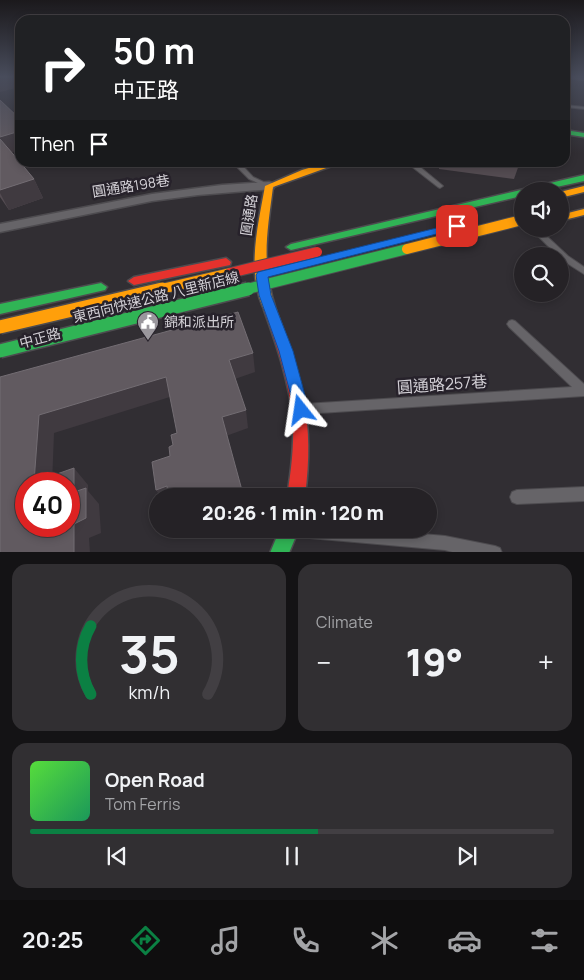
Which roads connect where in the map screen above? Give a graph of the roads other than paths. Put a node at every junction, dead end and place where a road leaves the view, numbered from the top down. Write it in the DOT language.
graph roads {
  1 [pos="570,107"];
  2 [pos="584,108"];
  3 [pos="570,133"];
  4 [pos="584,134"];
  5 [pos="240,167"];
  6 [pos="322,167"];
  7 [pos="415,167"];
  8 [pos="584,178"];
  9 [pos="567,182"];
  10 [pos="269,186"];
  11 [pos="440,186"];
  12 [pos="584,189"];
  13 [pos="569,193"];
  14 [pos="514,194"];
  15 [pos="584,194"];
  16 [pos="569,198"];
  17 [pos="584,204"];
  18 [pos="514,206"];
  19 [pos="569,208"];
  20 [pos="514,211"];
  21 [pos="584,212"];
  22 [pos="569,216"];
  23 [pos="514,222"];
  24 [pos="0,228"];
  25 [pos="514,230"];
  26 [pos="543,237"];
  27 [pos="259,255"];
  28 [pos="584,271"];
  29 [pos="262,275"];
  30 [pos="265,295"];
  31 [pos="0,309"];
  32 [pos="512,324"];
  33 [pos="0,327"];
  34 [pos="104,337"];
  35 [pos="0,342"];
  36 [pos="0,350"];
  37 [pos="584,391"];
  38 [pos="301,410"];
  39 [pos="298,488"];
  40 [pos="584,494"];
  41 [pos="517,497"];
  42 [pos="286,538"];
  43 [pos="390,538"];
  44 [pos="279,552"];
  45 [pos="495,552"];
  1 -- 2 [label="lane"];
  3 -- 4 [label="main road"];
  5 -- 10 [label="lane"];
  6 -- 10 [label="main road, 圓通路"];
  7 -- 11 [label="lane"];
  8 -- 9 [label="main road"];
  10 -- 24 [label="street, 圓通路198巷"];
  10 -- 27 [label="main road, 圓通路"];
  12 -- 13 [label="main road"];
  14 -- 27 [label="main road"];
  15 -- 16 [label="main road"];
  17 -- 19 [label="main road"];
  18 -- 33 [label="main road, 東西向快速公路 八里新店線, bridge"];
  20 -- 29 [label="main road, 中正路"];
  21 -- 22 [label="main road"];
  23 -- 36 [label="main road, 東西向快速公路 八里新店線, bridge"];
  25 -- 30 [label="main road"];
  26 -- 28 [label="lane"];
  27 -- 29 [label="main road, 圓通路"];
  27 -- 31 [label="main road"];
  29 -- 30 [label="main road, 圓通路"];
  29 -- 35 [label="main road, 中正路"];
  30 -- 34 [label="main road"];
  30 -- 38 [label="main road, 圓通路"];
  32 -- 37 [label="lane"];
  37 -- 38 [label="lane, 圓通路257巷"];
  38 -- 39 [label="main road, 圓通路"];
  40 -- 41 [label="lane"];
  42 -- 44 [label="main road"];
  43 -- 45 [label="lane"];
}
